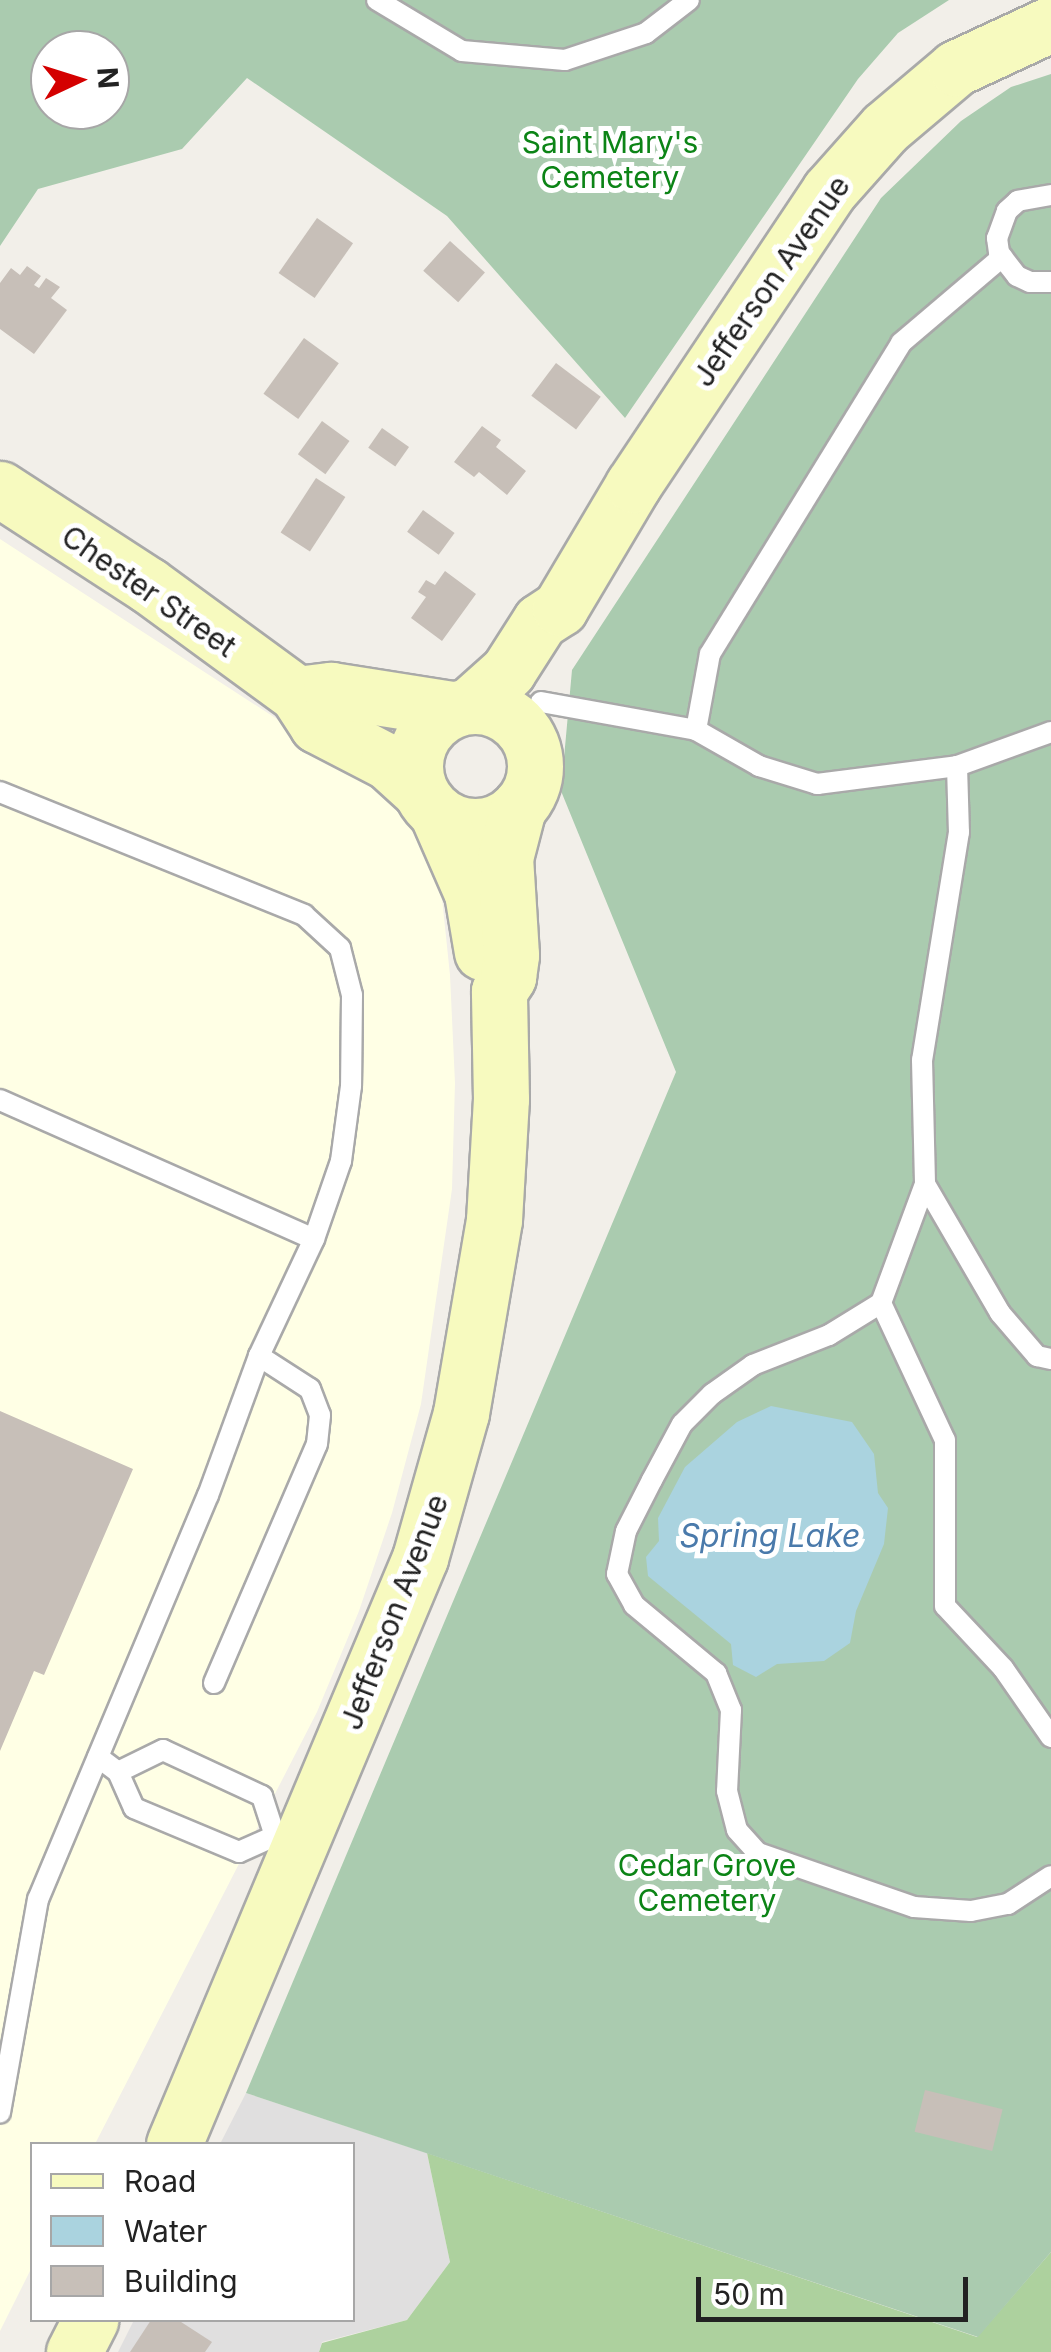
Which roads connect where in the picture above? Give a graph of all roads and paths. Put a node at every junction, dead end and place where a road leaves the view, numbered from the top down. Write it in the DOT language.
graph roads {
  1 [pos="377,0"];
  2 [pos="689,0"];
  3 [pos="1051,24"];
  4 [pos="1051,195"];
  5 [pos="1002,258"];
  6 [pos="1051,282"];
  7 [pos="0,489"];
  8 [pos="560,608"];
  9 [pos="297,694"];
  10 [pos="541,702"];
  11 [pos="461,707"];
  12 [pos="696,730"];
  13 [pos="1051,732"];
  14 [pos="534,755"];
  15 [pos="957,766"];
  16 [pos="0,792"];
  17 [pos="429,802"];
  18 [pos="518,808"];
  19 [pos="499,990"];
  20 [pos="0,1100"];
  21 [pos="926,1184"];
  22 [pos="314,1239"];
  23 [pos="881,1303"];
  24 [pos="260,1356"];
  25 [pos="1051,1359"];
  26 [pos="214,1684"];
  27 [pos="1051,1737"];
  28 [pos="98,1757"];
  29 [pos="118,1772"];
  30 [pos="288,1842"];
  31 [pos="1051,1876"];
  32 [pos="0,2113"];
  33 [pos="175,2142"];
  34 [pos="89,2322"];
  35 [pos="74,2352"];
  1 -- 2 [label="lane"];
  3 -- 8 [label="main road, Jefferson Avenue"];
  4 -- 5 [label="lane"];
  5 -- 6 [label="lane"];
  5 -- 12 [label="lane"];
  7 -- 9 [label="main road, Chester Street"];
  8 -- 10 [label="main road, Jefferson Avenue"];
  8 -- 11 [label="main road, Jefferson Avenue"];
  9 -- 11 [label="main road"];
  9 -- 17 [label="main road, Chester Street"];
  10 -- 12 [label="lane"];
  10 -- 14 [label="main road, Jefferson Avenue"];
  11 -- 14 [label="main road"];
  11 -- 17 [label="main road"];
  12 -- 15 [label="lane"];
  13 -- 15 [label="lane"];
  14 -- 18 [label="main road"];
  15 -- 21 [label="lane"];
  16 -- 22 [label="lane"];
  17 -- 18 [label="main road"];
  17 -- 19 [label="main road, Jefferson Avenue"];
  18 -- 19 [label="main road, Jefferson Avenue"];
  19 -- 30 [label="main road, Jefferson Avenue"];
  20 -- 22 [label="lane"];
  21 -- 23 [label="lane"];
  21 -- 25 [label="lane"];
  22 -- 24 [label="lane"];
  23 -- 27 [label="lane"];
  23 -- 31 [label="lane"];
  24 -- 26 [label="lane"];
  24 -- 28 [label="lane"];
  28 -- 29 [label="lane"];
  28 -- 32 [label="lane"];
  29 -- 30 [label="lane"];
  29 -- 30 [label="lane"];
  30 -- 33 [label="main road, Jefferson Avenue"];
  34 -- 35 [label="main road"];
}
